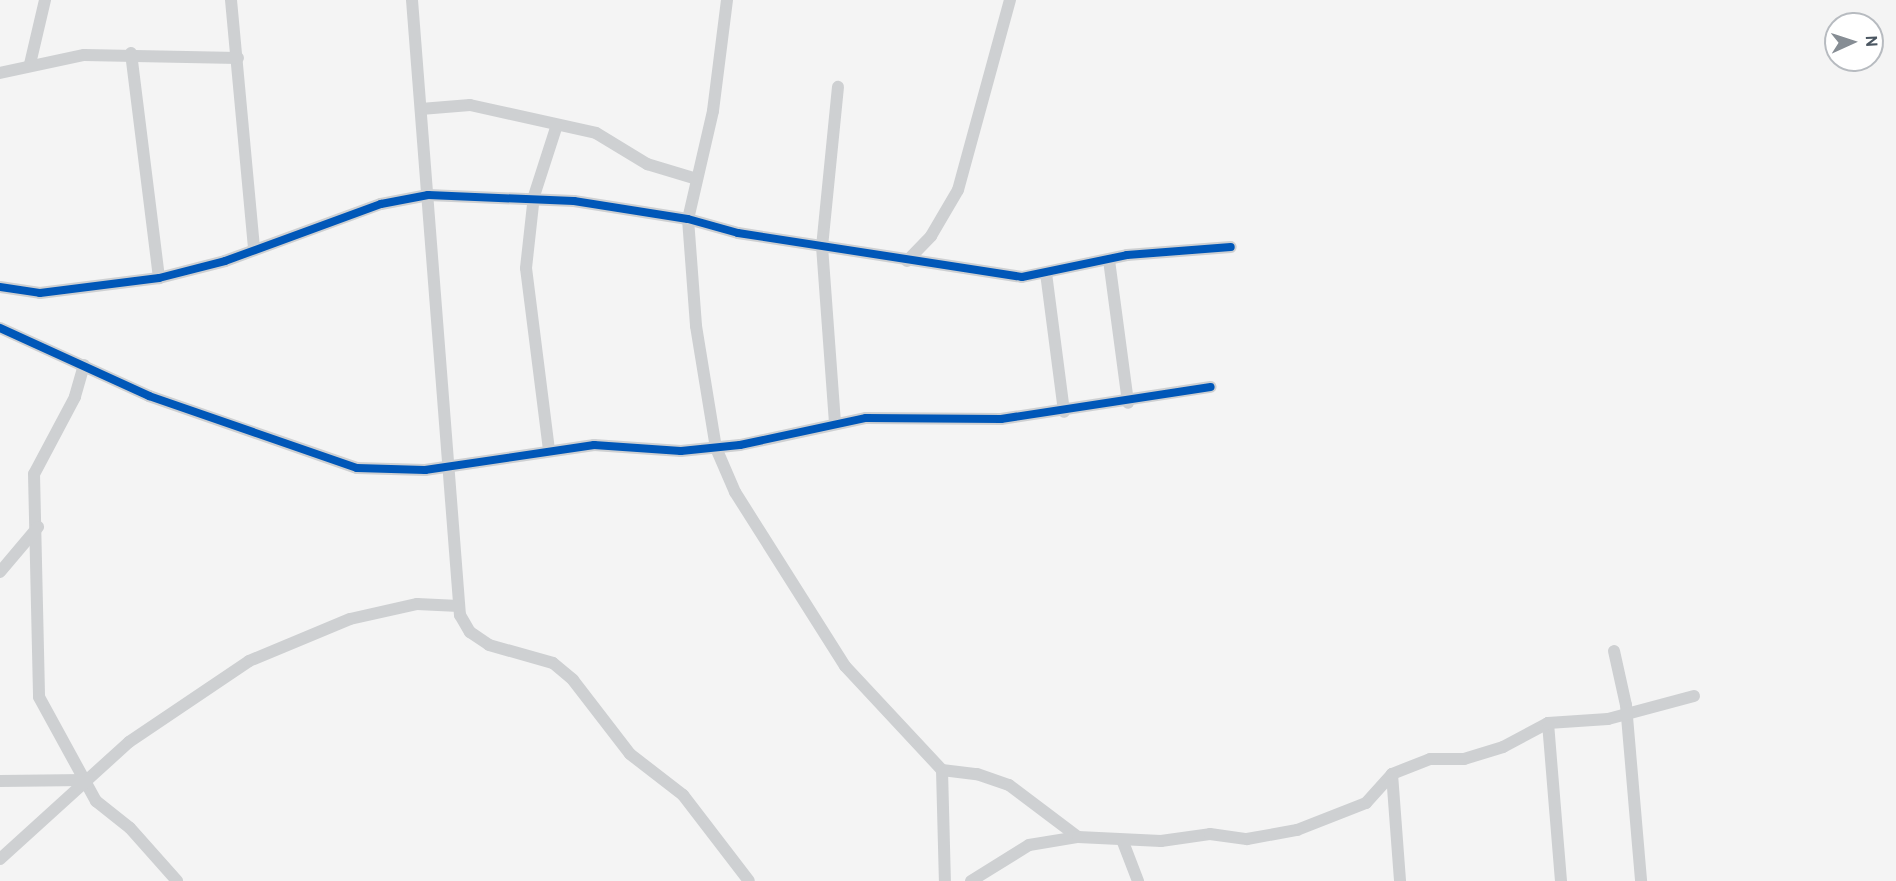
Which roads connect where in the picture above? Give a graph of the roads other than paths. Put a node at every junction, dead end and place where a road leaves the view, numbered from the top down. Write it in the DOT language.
graph roads {
  1 [pos="45,0"];
  2 [pos="231,0"];
  3 [pos="412,0"];
  4 [pos="727,0"];
  5 [pos="1010,0"];
  6 [pos="131,53"];
  7 [pos="238,58"];
  8 [pos="30,64"];
  9 [pos="0,73"];
  10 [pos="838,87"];
  11 [pos="421,108"];
  12 [pos="555,128"];
  13 [pos="697,178"];
  14 [pos="428,195"];
  15 [pos="534,195"];
  16 [pos="688,219"];
  17 [pos="822,247"];
  18 [pos="1231,247"];
  19 [pos="254,250"];
  20 [pos="1109,260"];
  21 [pos="907,261"];
  22 [pos="1046,273"];
  23 [pos="159,278"];
  24 [pos="0,287"];
  25 [pos="0,328"];
  26 [pos="84,365"];
  27 [pos="1211,387"];
  28 [pos="1128,403"];
  29 [pos="1064,412"];
  30 [pos="835,423"];
  31 [pos="716,448"];
  32 [pos="549,450"];
  33 [pos="447,466"];
  34 [pos="38,527"];
  35 [pos="0,572"];
  36 [pos="459,606"];
  37 [pos="1614,651"];
  38 [pos="1694,696"];
  39 [pos="1627,715"];
  40 [pos="1548,723"];
  41 [pos="942,770"];
  42 [pos="1392,774"];
  43 [pos="85,780"];
  44 [pos="0,782"];
  45 [pos="1078,837"];
  46 [pos="1123,842"];
  47 [pos="0,859"];
  48 [pos="177,881"];
  49 [pos="749,881"];
  50 [pos="945,881"];
  51 [pos="971,881"];
  52 [pos="1138,881"];
  53 [pos="1400,881"];
  54 [pos="1561,881"];
  55 [pos="1641,881"];
  1 -- 8 [label="street"];
  2 -- 7 [label="street"];
  3 -- 11 [label="street"];
  4 -- 13 [label="street"];
  5 -- 21 [label="street"];
  6 -- 7 [label="street"];
  6 -- 8 [label="street"];
  6 -- 23 [label="street"];
  7 -- 19 [label="street"];
  8 -- 9 [label="street"];
  10 -- 17 [label="street"];
  11 -- 12 [label="street"];
  11 -- 14 [label="street"];
  12 -- 13 [label="street"];
  12 -- 15 [label="street"];
  13 -- 16 [label="street"];
  14 -- 15 [label="street"];
  14 -- 19 [label="street"];
  14 -- 33 [label="street"];
  15 -- 16 [label="street"];
  15 -- 32 [label="street"];
  16 -- 17 [label="street"];
  16 -- 31 [label="street"];
  17 -- 21 [label="street"];
  17 -- 30 [label="street"];
  18 -- 20 [label="street"];
  19 -- 23 [label="street"];
  20 -- 22 [label="street"];
  20 -- 28 [label="street"];
  21 -- 22 [label="street"];
  22 -- 29 [label="street"];
  23 -- 24 [label="street"];
  25 -- 26 [label="street"];
  26 -- 33 [label="street"];
  26 -- 34 [label="street"];
  27 -- 28 [label="street"];
  28 -- 29 [label="street"];
  29 -- 30 [label="street"];
  30 -- 31 [label="street"];
  31 -- 32 [label="street"];
  31 -- 41 [label="street"];
  32 -- 33 [label="street"];
  33 -- 36 [label="street"];
  34 -- 35 [label="street"];
  34 -- 43 [label="street"];
  36 -- 43 [label="street"];
  36 -- 49 [label="street"];
  37 -- 39 [label="street"];
  38 -- 39 [label="street"];
  39 -- 40 [label="street"];
  39 -- 55 [label="street"];
  40 -- 42 [label="street"];
  40 -- 54 [label="street"];
  41 -- 45 [label="street"];
  41 -- 50 [label="street"];
  42 -- 46 [label="street"];
  42 -- 53 [label="street"];
  43 -- 44 [label="street"];
  43 -- 47 [label="street"];
  43 -- 48 [label="street"];
  45 -- 46 [label="street"];
  45 -- 51 [label="street"];
  46 -- 52 [label="street"];
}
